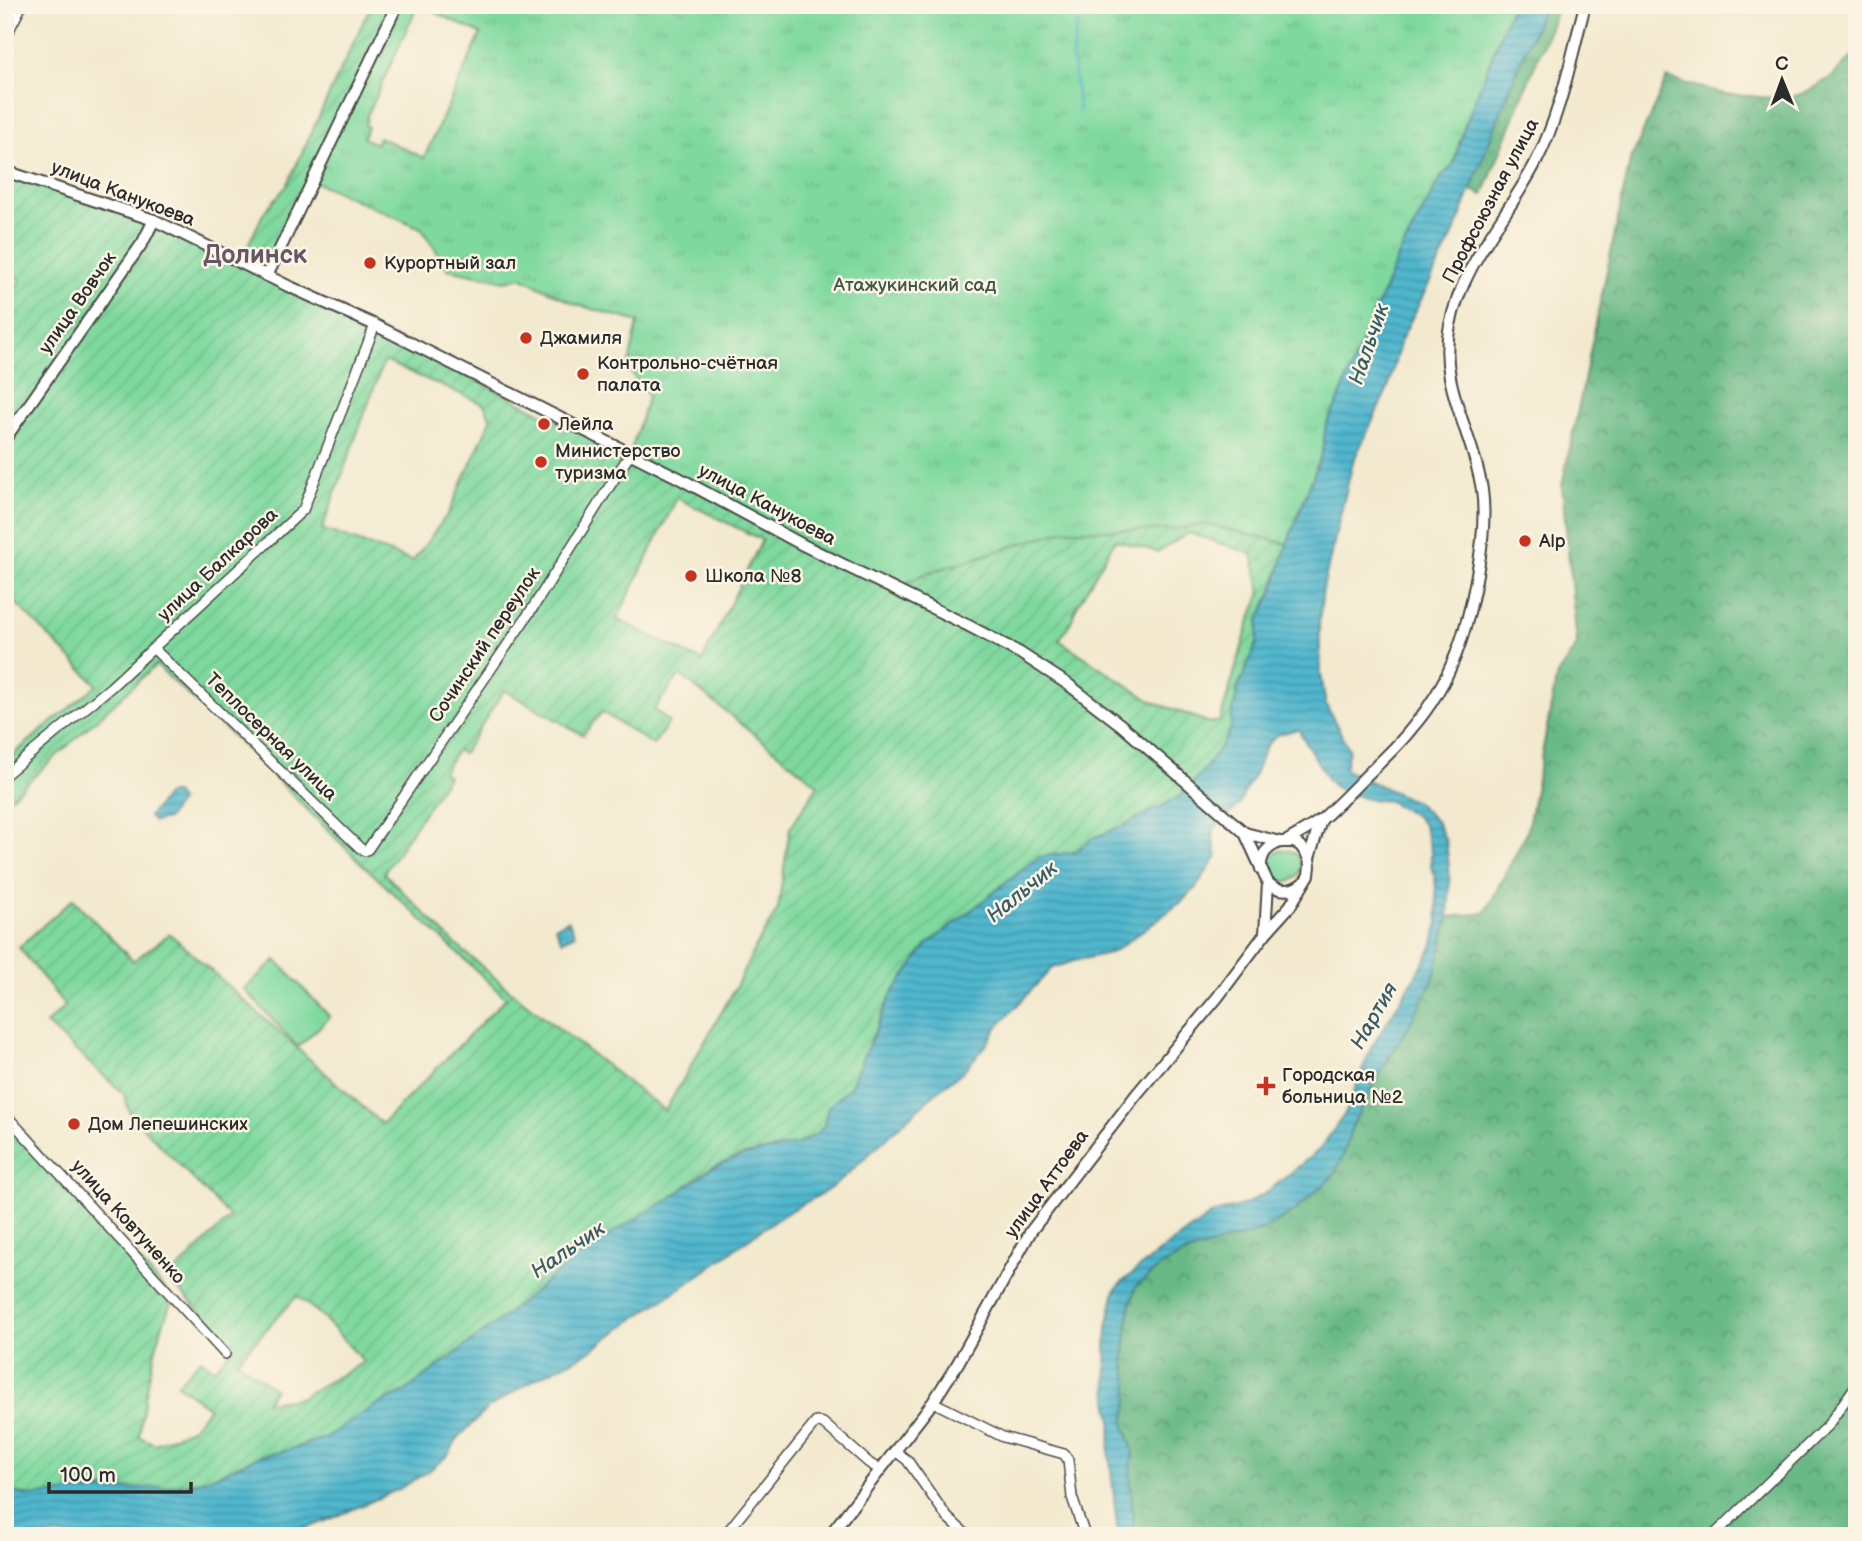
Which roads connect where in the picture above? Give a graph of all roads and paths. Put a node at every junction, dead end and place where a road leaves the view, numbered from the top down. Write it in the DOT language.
graph roads {
  1 [pos="22,5"];
  2 [pos="397,5"];
  3 [pos="1585,5"];
  4 [pos="5,38"];
  5 [pos="5,170"];
  6 [pos="154,220"];
  7 [pos="267,276"];
  8 [pos="375,325"];
  9 [pos="5,439"];
  10 [pos="630,454"];
  11 [pos="154,649"];
  12 [pos="5,775"];
  13 [pos="1321,820"];
  14 [pos="1245,833"];
  15 [pos="1283,841"];
  16 [pos="364,850"];
  17 [pos="1309,858"];
  18 [pos="1261,872"];
  19 [pos="1304,882"];
  20 [pos="1268,883"];
  21 [pos="1265,934"];
  22 [pos="5,1114"];
  23 [pos="225,1354"];
  24 [pos="1857,1384"];
  25 [pos="933,1402"];
  26 [pos="895,1451"];
  27 [pos="880,1470"];
  28 [pos="724,1536"];
  29 [pos="829,1536"];
  30 [pos="968,1536"];
  31 [pos="1084,1536"];
  32 [pos="1713,1536"];
  1 -- 4 [label="street"];
  2 -- 7 [label="street"];
  3 -- 13 [label="street, Профсоюзная улица"];
  5 -- 6 [label="street, улица Канукоева"];
  6 -- 7 [label="street, улица Канукоева"];
  6 -- 9 [label="street, улица Вовчок"];
  7 -- 8 [label="street, улица Канукоева"];
  8 -- 10 [label="street, улица Канукоева"];
  8 -- 11 [label="street, улица Балкарова"];
  10 -- 14 [label="street, улица Канукоева"];
  10 -- 16 [label="street, Сочинский переулок"];
  11 -- 12 [label="street, улица Балкарова"];
  11 -- 16 [label="street, Теплосерная улица"];
  13 -- 15 [label="street"];
  13 -- 17 [label="street"];
  14 -- 15 [label="street"];
  14 -- 18 [label="street"];
  15 -- 17 [label="street"];
  15 -- 18 [label="street"];
  17 -- 19 [label="street"];
  18 -- 20 [label="street"];
  19 -- 20 [label="street"];
  19 -- 21 [label="street, улица Аттоева"];
  20 -- 21 [label="street"];
  21 -- 25 [label="street, улица Аттоева"];
  22 -- 23 [label="street, улица Ковтуненко"];
  24 -- 32 [label="street"];
  25 -- 26 [label="street, улица Аттоева"];
  25 -- 31 [label="street"];
  26 -- 27 [label="street, улица Аттоева"];
  26 -- 30 [label="street"];
  27 -- 28 [label="street"];
  27 -- 29 [label="street, улица Аттоева"];
}
